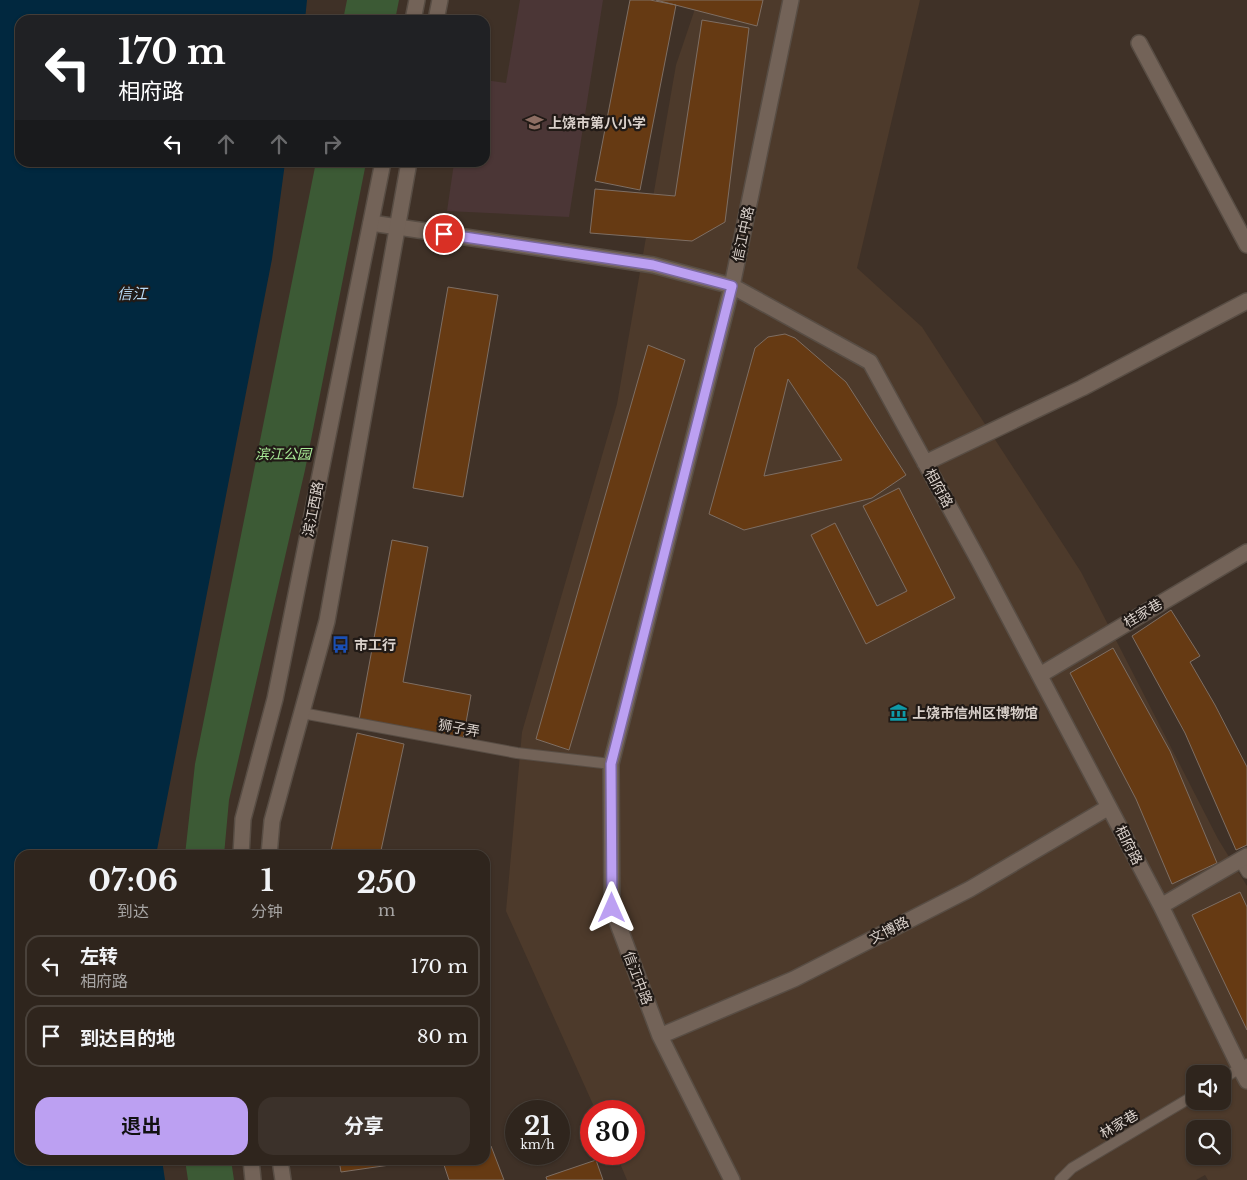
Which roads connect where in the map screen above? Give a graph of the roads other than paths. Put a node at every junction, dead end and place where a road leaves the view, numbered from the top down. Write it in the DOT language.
graph roads {
  1 [pos="418,0"];
  2 [pos="440,0"];
  3 [pos="790,0"];
  4 [pos="414,15"];
  5 [pos="437,15"];
  6 [pos="1139,43"];
  7 [pos="382,167"];
  8 [pos="408,167"];
  9 [pos="371,223"];
  10 [pos="398,227"];
  11 [pos="1247,245"];
  12 [pos="732,286"];
  13 [pos="1247,301"];
  14 [pos="925,463"];
  15 [pos="1247,552"];
  16 [pos="1040,675"];
  17 [pos="302,713"];
  18 [pos="611,764"];
  19 [pos="1109,807"];
  20 [pos="241,850"];
  21 [pos="269,850"];
  22 [pos="1244,863"];
  23 [pos="1161,906"];
  24 [pos="660,1036"];
  25 [pos="1245,1071"];
  26 [pos="1231,1075"];
  27 [pos="1186,1100"];
  28 [pos="252,1165"];
  29 [pos="281,1165"];
  30 [pos="254,1180"];
  31 [pos="283,1180"];
  32 [pos="732,1180"];
  33 [pos="1060,1180"];
  1 -- 4 [label="street"];
  2 -- 5 [label="street"];
  3 -- 12 [label="street, 信江中路"];
  6 -- 11 [label="street"];
  7 -- 9 [label="street, 滨江西路"];
  8 -- 10 [label="street"];
  9 -- 10 [label="street, 相府路"];
  9 -- 20 [label="street, 滨江西路"];
  10 -- 12 [label="street, 相府路"];
  10 -- 17 [label="street"];
  12 -- 14 [label="street, 相府路"];
  12 -- 18 [label="street, 信江中路"];
  13 -- 14 [label="street"];
  14 -- 16 [label="street, 相府路"];
  15 -- 16 [label="street, 桂家巷"];
  16 -- 19 [label="street, 相府路"];
  17 -- 18 [label="lane, 狮子弄"];
  17 -- 21 [label="street"];
  18 -- 24 [label="street, 信江中路"];
  19 -- 23 [label="street, 相府路"];
  19 -- 24 [label="street, 文博路"];
  22 -- 23 [label="street"];
  23 -- 25 [label="street, 相府路"];
  24 -- 32 [label="street, 信江中路"];
  25 -- 26 [label="lane"];
  27 -- 33 [label="lane, 林家巷"];
  28 -- 30 [label="street"];
  29 -- 31 [label="street"];
}
